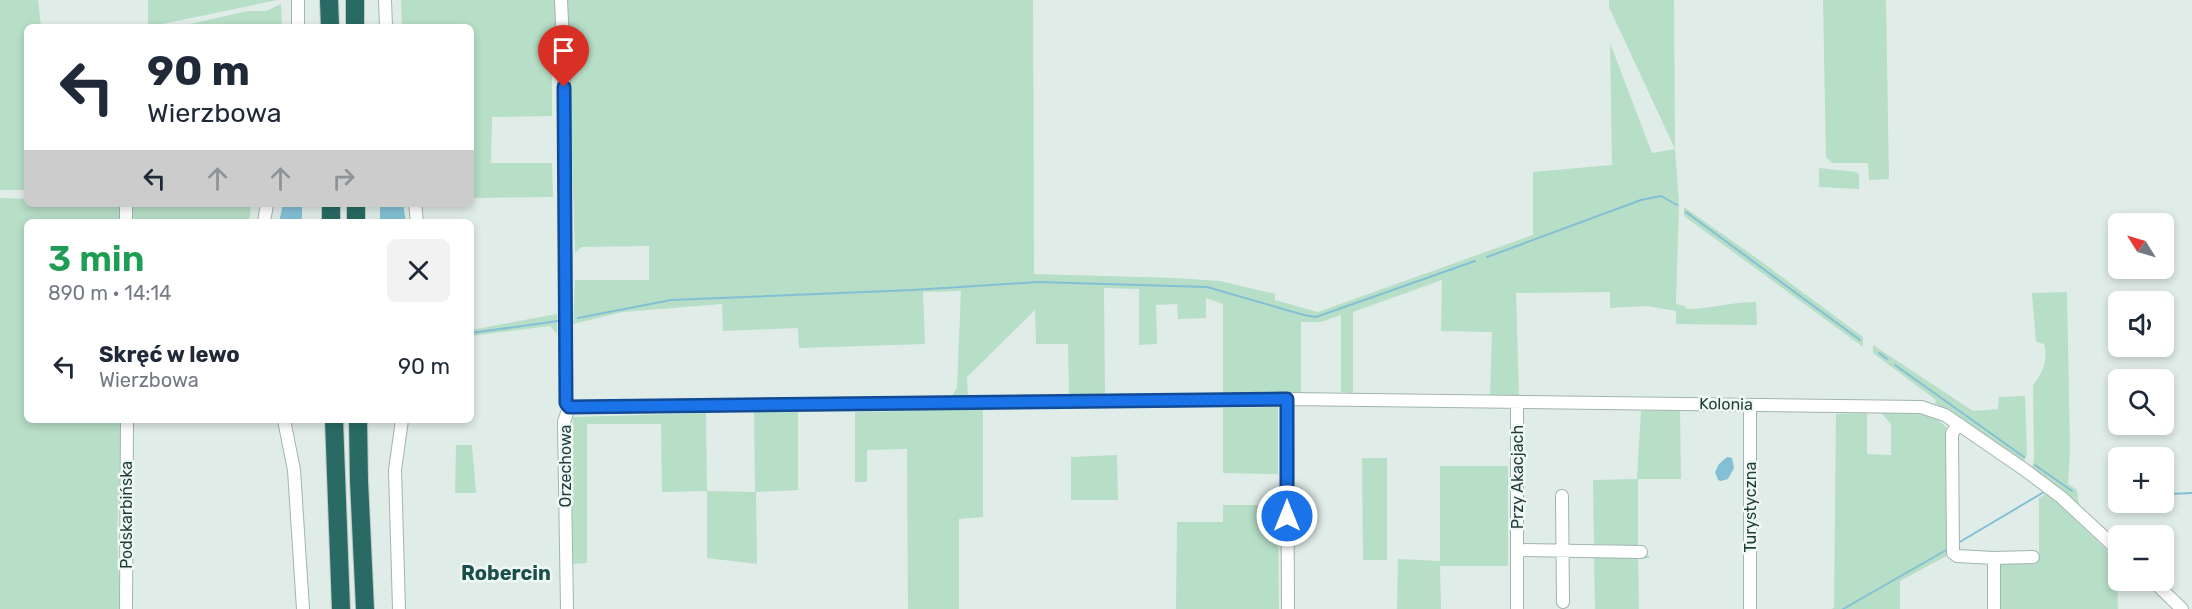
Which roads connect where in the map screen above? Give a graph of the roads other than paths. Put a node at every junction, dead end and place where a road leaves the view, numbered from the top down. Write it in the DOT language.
graph roads {
  1 [pos="298,0"];
  2 [pos="330,0"];
  3 [pos="355,0"];
  4 [pos="385,0"];
  5 [pos="561,0"];
  6 [pos="298,24"];
  7 [pos="330,24"];
  8 [pos="355,24"];
  9 [pos="386,24"];
  10 [pos="1287,399"];
  11 [pos="1517,404"];
  12 [pos="1750,405"];
  13 [pos="569,407"];
  14 [pos="127,423"];
  15 [pos="285,423"];
  16 [pos="334,423"];
  17 [pos="358,423"];
  18 [pos="402,423"];
  19 [pos="1959,424"];
  20 [pos="1562,496"];
  21 [pos="2108,541"];
  22 [pos="1518,550"];
  23 [pos="1562,551"];
  24 [pos="1641,552"];
  25 [pos="2033,557"];
  26 [pos="1994,558"];
  27 [pos="2163,591"];
  28 [pos="1563,602"];
  29 [pos="126,609"];
  30 [pos="303,609"];
  31 [pos="341,609"];
  32 [pos="365,609"];
  33 [pos="399,609"];
  34 [pos="567,609"];
  35 [pos="1288,609"];
  36 [pos="1517,609"];
  37 [pos="1750,609"];
  38 [pos="1994,609"];
  39 [pos="2182,609"];
  1 -- 6 [label="street"];
  2 -- 7 [label="highway"];
  3 -- 8 [label="highway"];
  4 -- 9 [label="street"];
  5 -- 13 [label="street, Orzechowa"];
  10 -- 11 [label="street, Kolonia"];
  10 -- 13 [label="street, Kolonia"];
  10 -- 35 [label="street"];
  11 -- 12 [label="street, Kolonia"];
  11 -- 22 [label="street, Przy Akacjach"];
  12 -- 19 [label="street, Kolonia"];
  12 -- 37 [label="street, Turystyczna"];
  13 -- 34 [label="street, Orzechowa"];
  14 -- 29 [label="street, Podskarbińska"];
  15 -- 30 [label="street"];
  16 -- 31 [label="highway"];
  17 -- 32 [label="highway"];
  18 -- 33 [label="street"];
  19 -- 21 [label="street, Kolonia"];
  19 -- 26 [label="street"];
  20 -- 23 [label="street"];
  22 -- 23 [label="street, Przy Akacjach"];
  22 -- 36 [label="street, Przy Akacjach"];
  23 -- 24 [label="street, Przy Akacjach"];
  23 -- 28 [label="street"];
  25 -- 26 [label="street"];
  26 -- 38 [label="street"];
  27 -- 39 [label="street"];
}
